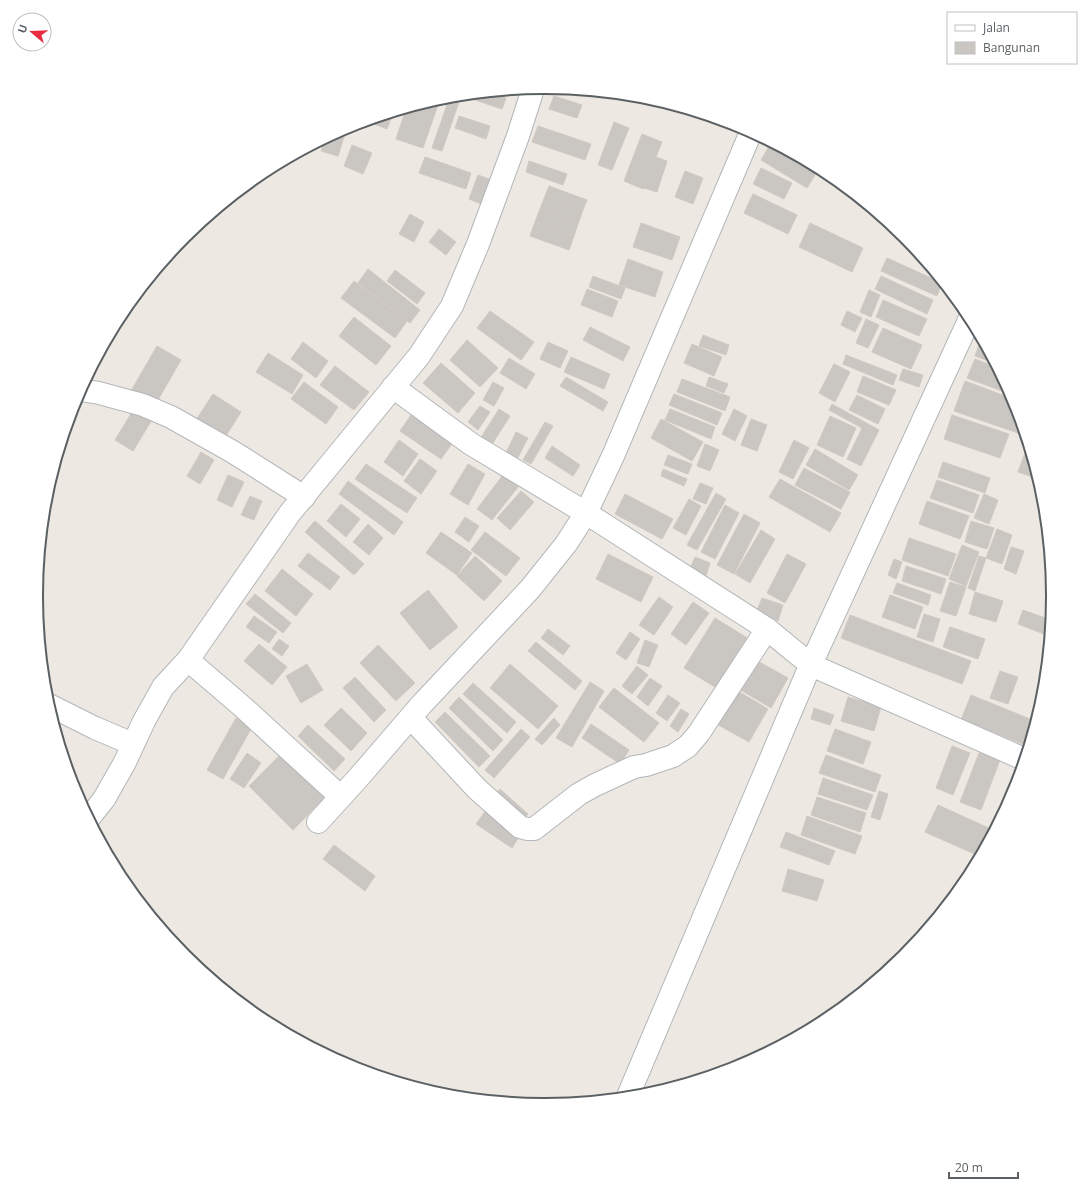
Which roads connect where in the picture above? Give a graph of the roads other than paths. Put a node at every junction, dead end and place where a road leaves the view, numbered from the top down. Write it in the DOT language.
graph roads {
  1 [pos="531,95"];
  2 [pos="748,138"];
  3 [pos="967,326"];
  4 [pos="393,387"];
  5 [pos="87,391"];
  6 [pos="304,496"];
  7 [pos="586,513"];
  8 [pos="767,629"];
  9 [pos="188,660"];
  10 [pos="811,665"];
  11 [pos="56,709"];
  12 [pos="411,718"];
  13 [pos="133,744"];
  14 [pos="1019,757"];
  15 [pos="341,797"];
  16 [pos="93,813"];
  17 [pos="318,822"];
  18 [pos="631,1090"];
  1 -- 4 [label="street"];
  2 -- 7 [label="street"];
  3 -- 10 [label="street"];
  4 -- 6 [label="street"];
  4 -- 7 [label="street"];
  5 -- 6 [label="street"];
  6 -- 9 [label="street"];
  7 -- 8 [label="street"];
  7 -- 12 [label="street"];
  8 -- 10 [label="street"];
  8 -- 12 [label="street"];
  9 -- 13 [label="street"];
  9 -- 15 [label="street"];
  10 -- 14 [label="street"];
  10 -- 18 [label="street"];
  11 -- 13 [label="street"];
  12 -- 15 [label="street"];
  13 -- 16 [label="street"];
  15 -- 17 [label="street"];
}
